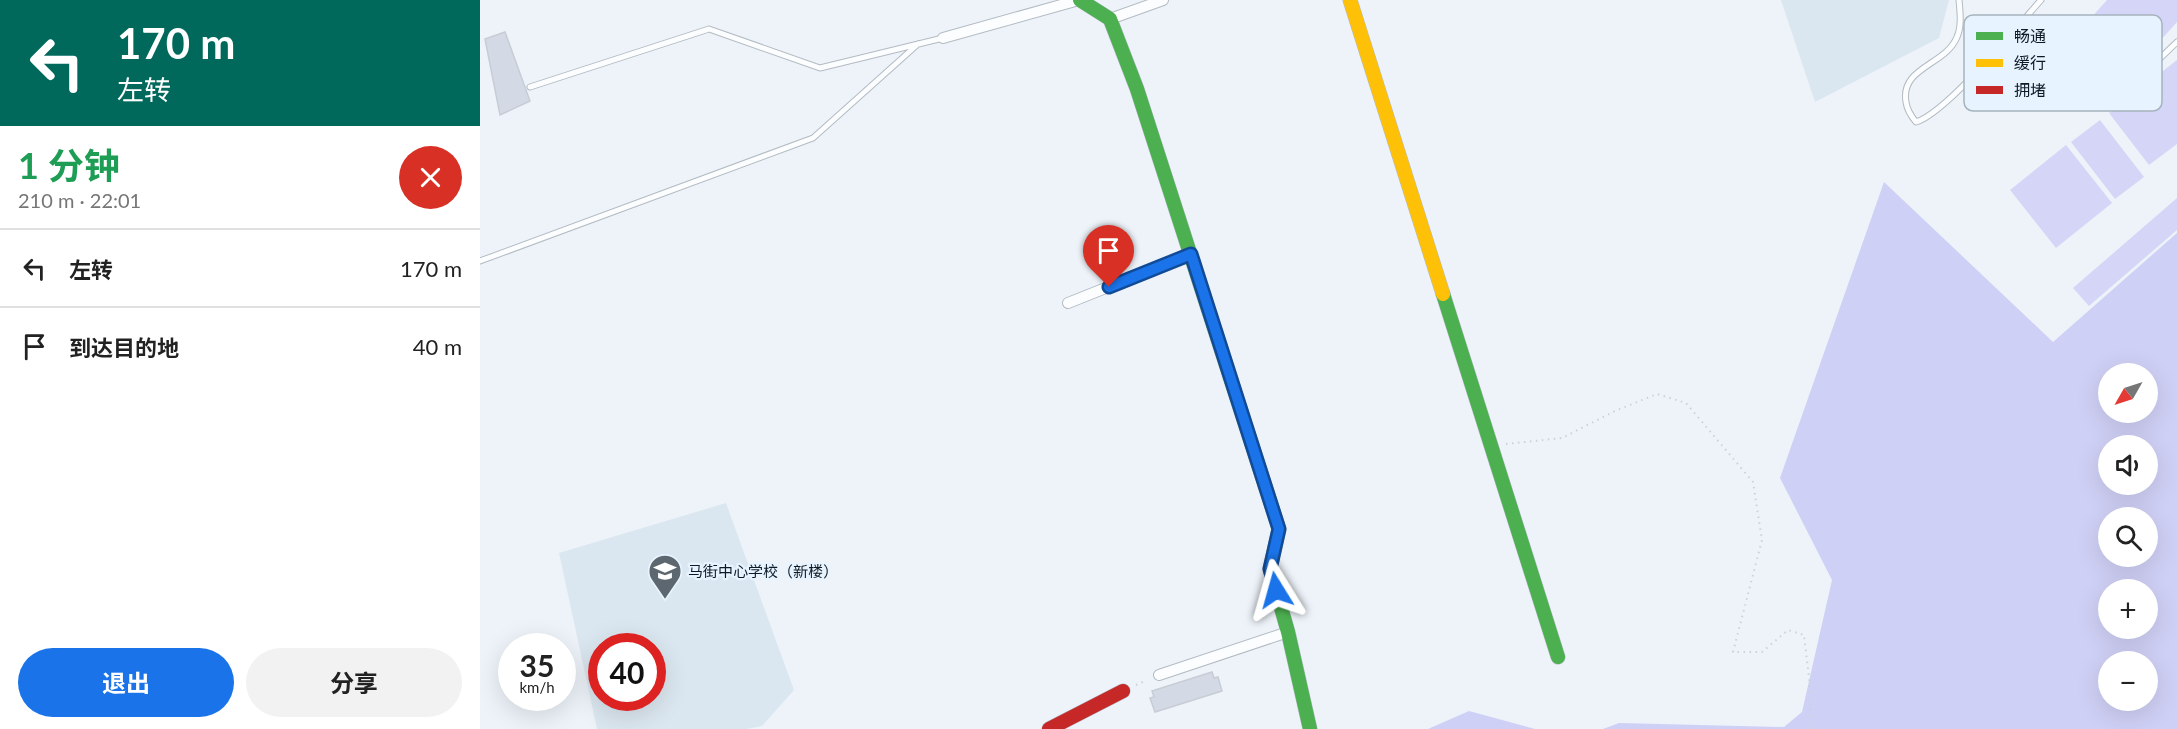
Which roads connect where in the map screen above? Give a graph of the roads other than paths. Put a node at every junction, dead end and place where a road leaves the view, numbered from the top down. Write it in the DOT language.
graph roads {
  1 [pos="1079,0"];
  2 [pos="1163,0"];
  3 [pos="1350,0"];
  4 [pos="1959,0"];
  5 [pos="2041,0"];
  6 [pos="2027,15"];
  7 [pos="1110,19"];
  8 [pos="943,38"];
  9 [pos="2177,42"];
  10 [pos="918,44"];
  11 [pos="2162,56"];
  12 [pos="1964,82"];
  13 [pos="530,87"];
  14 [pos="1191,254"];
  15 [pos="480,261"];
  16 [pos="1068,303"];
  17 [pos="1288,632"];
  18 [pos="1558,657"];
  19 [pos="1159,675"];
  20 [pos="1123,691"];
  21 [pos="1049,729"];
  22 [pos="1310,729"];
  1 -- 7 [label="street"];
  1 -- 8 [label="street"];
  2 -- 7 [label="street"];
  3 -- 18 [label="street"];
  4 -- 12 [label="lane"];
  5 -- 6 [label="lane"];
  7 -- 14 [label="street"];
  8 -- 10 [label="lane"];
  9 -- 11 [label="lane"];
  10 -- 13 [label="lane"];
  10 -- 15 [label="lane"];
  14 -- 16 [label="street"];
  14 -- 17 [label="street"];
  17 -- 19 [label="street"];
  17 -- 22 [label="street"];
  20 -- 21 [label="street"];
}
